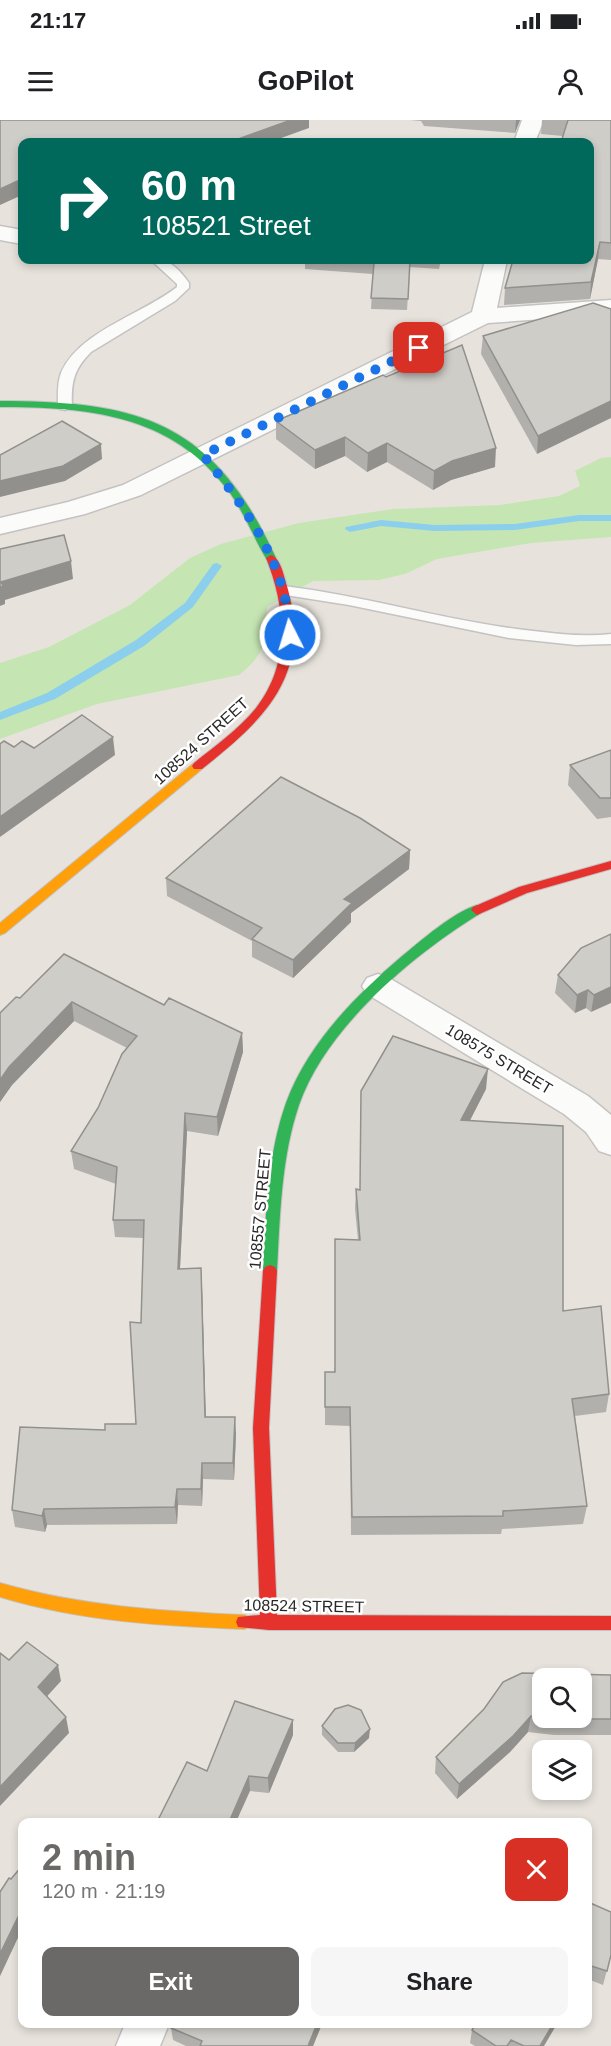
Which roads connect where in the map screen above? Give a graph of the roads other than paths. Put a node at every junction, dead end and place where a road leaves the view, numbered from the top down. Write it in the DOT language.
graph roads {
  1 [pos="533,120"];
  2 [pos="526,138"];
  3 [pos="0,232"];
  4 [pos="18,236"];
  5 [pos="162,264"];
  6 [pos="495,264"];
  7 [pos="611,307"];
  8 [pos="483,316"];
  9 [pos="0,404"];
  10 [pos="65,406"];
  11 [pos="203,455"];
  12 [pos="0,526"];
  13 [pos="284,591"];
  14 [pos="611,639"];
  15 [pos="611,865"];
  16 [pos="0,930"];
  17 [pos="378,986"];
  18 [pos="611,1142"];
  19 [pos="0,1590"];
  20 [pos="269,1623"];
  21 [pos="611,1623"];
  22 [pos="145,2028"];
  23 [pos="138,2046"];
  1 -- 2 [label="street"];
  3 -- 4 [label="street"];
  5 -- 10 [label="lane"];
  6 -- 8 [label="street"];
  7 -- 8 [label="street"];
  8 -- 11 [label="street"];
  9 -- 10 [label="street, 108524 STREET"];
  10 -- 11 [label="street, 108524 STREET"];
  11 -- 12 [label="street"];
  11 -- 13 [label="street, 108524 STREET"];
  13 -- 14 [label="lane"];
  13 -- 16 [label="street, 108524 STREET"];
  15 -- 17 [label="street, 108557 STREET"];
  17 -- 18 [label="street, 108575 STREET"];
  17 -- 20 [label="street, 108557 STREET"];
  19 -- 20 [label="street, 108524 STREET"];
  20 -- 21 [label="street, 108524 STREET"];
  22 -- 23 [label="street"];
}
